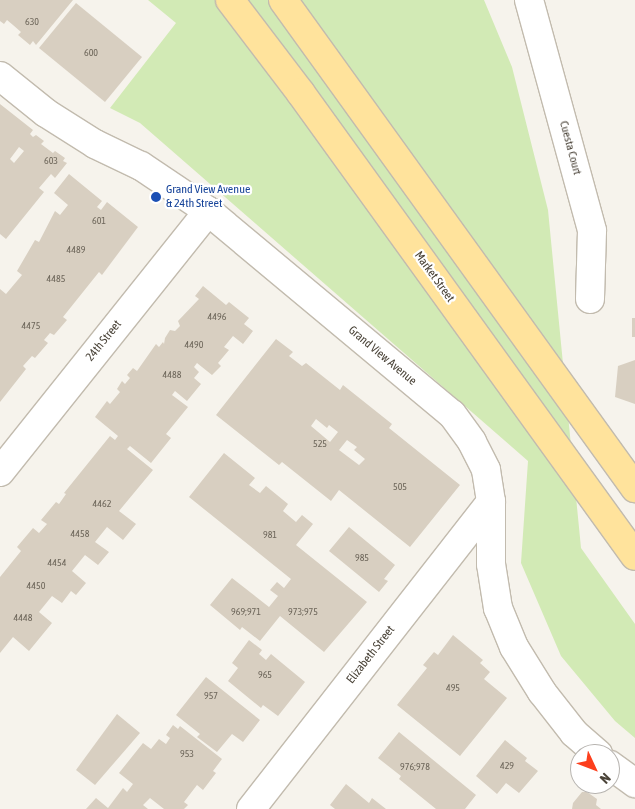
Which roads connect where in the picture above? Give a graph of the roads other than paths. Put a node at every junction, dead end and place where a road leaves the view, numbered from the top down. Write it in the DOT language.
graph roads {
  1 [pos="230,0"];
  2 [pos="283,0"];
  3 [pos="529,0"];
  4 [pos="0,76"];
  5 [pos="208,211"];
  6 [pos="590,299"];
  7 [pos="0,472"];
  8 [pos="635,488"];
  9 [pos="491,502"];
  10 [pos="635,556"];
  11 [pos="587,744"];
  12 [pos="620,772"];
  13 [pos="635,783"];
  14 [pos="251,809"];
  1 -- 10 [label="main road, Market Street"];
  2 -- 8 [label="main road"];
  3 -- 6 [label="street, Cuesta Court"];
  4 -- 5 [label="street, Grand View Avenue"];
  5 -- 7 [label="street, 24th Street"];
  5 -- 9 [label="street, Grand View Avenue"];
  9 -- 11 [label="street, Grand View Avenue"];
  9 -- 14 [label="street, Elizabeth Street"];
  12 -- 13 [label="street"];
}
